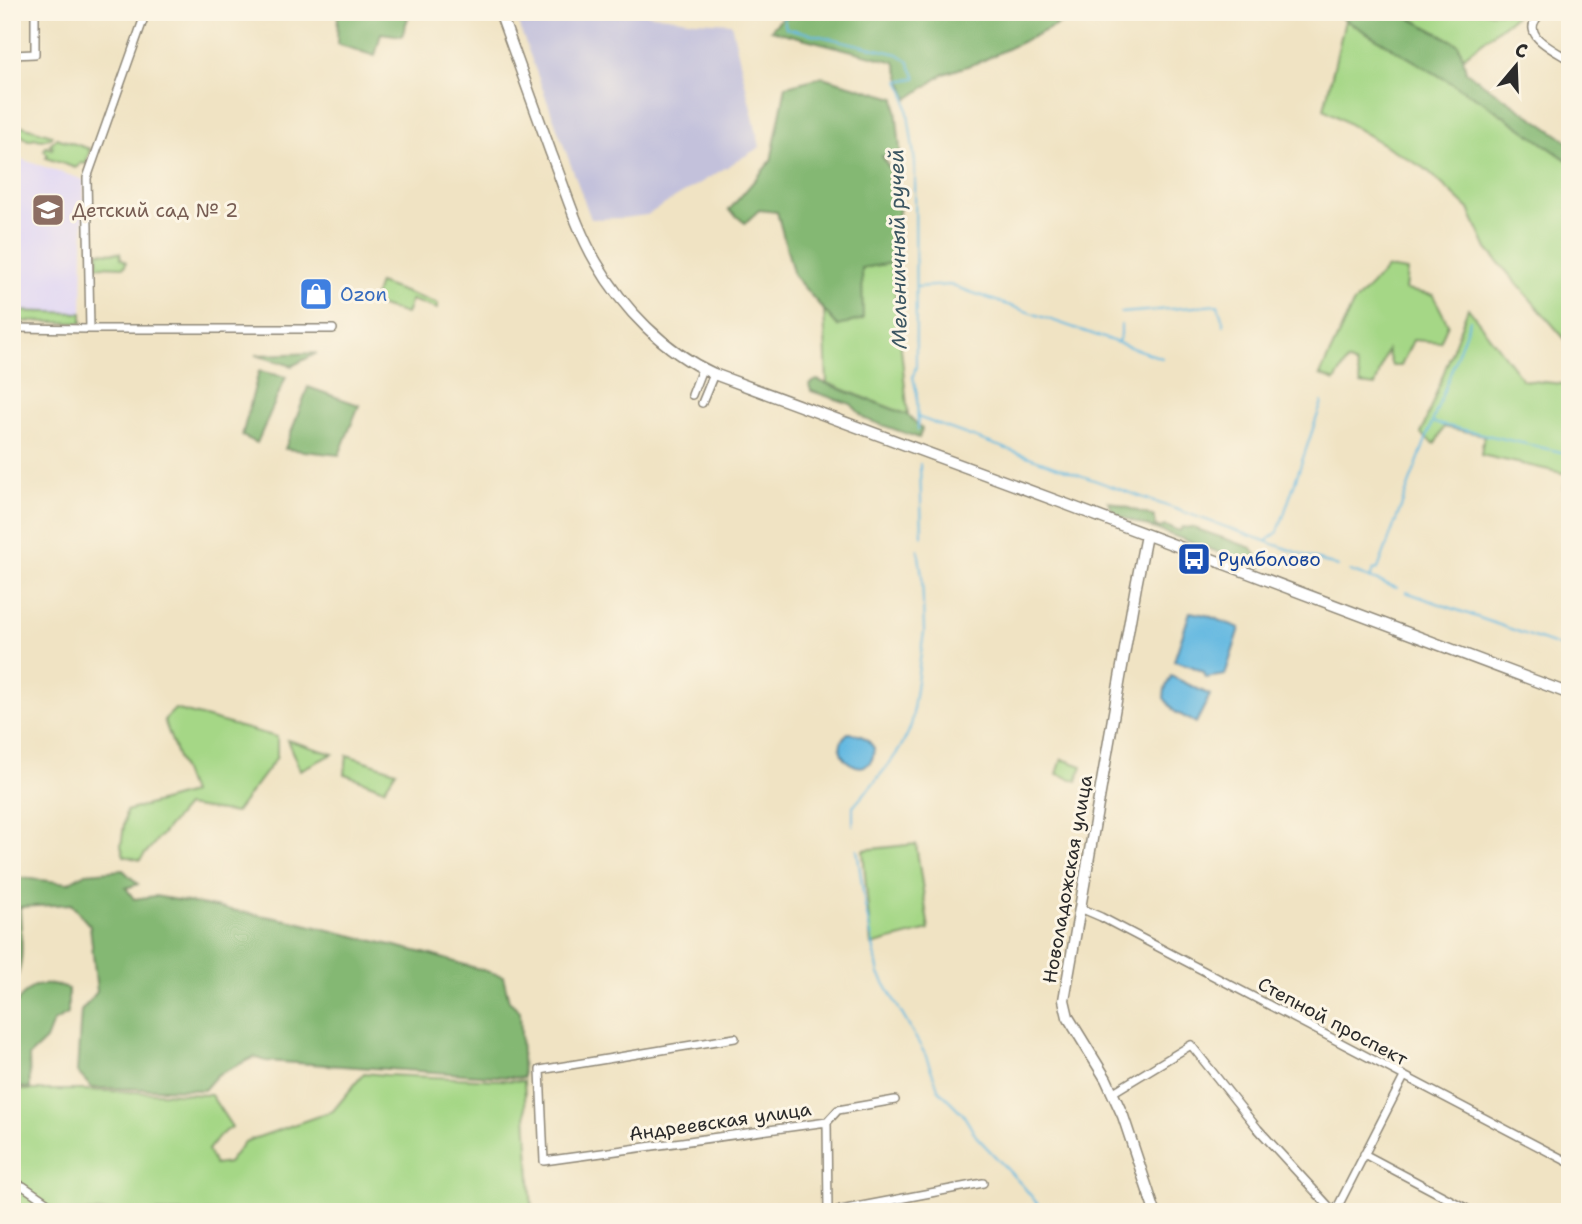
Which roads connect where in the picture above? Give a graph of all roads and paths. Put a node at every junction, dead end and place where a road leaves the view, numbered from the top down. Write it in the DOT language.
graph roads {
  1 [pos="36,12"];
  2 [pos="146,12"];
  3 [pos="500,12"];
  4 [pos="1543,12"];
  5 [pos="12,55"];
  6 [pos="1570,60"];
  7 [pos="12,328"];
  8 [pos="90,329"];
  9 [pos="333,329"];
  10 [pos="702,369"];
  11 [pos="714,374"];
  12 [pos="692,395"];
  13 [pos="702,403"];
  14 [pos="1146,535"];
  15 [pos="1570,694"];
  16 [pos="1080,908"];
  17 [pos="734,1038"];
  18 [pos="1404,1077"];
  19 [pos="1112,1093"];
  20 [pos="895,1100"];
  21 [pos="827,1122"];
  22 [pos="1364,1154"];
  23 [pos="1570,1163"];
  24 [pos="12,1182"];
  25 [pos="983,1183"];
  26 [pos="61,1212"];
  27 [pos="829,1212"];
  28 [pos="1155,1212"];
  29 [pos="1334,1212"];
  30 [pos="1473,1212"];
  1 -- 5 [label="street"];
  2 -- 8 [label="street"];
  3 -- 10 [label="main road"];
  4 -- 6 [label="street"];
  7 -- 8 [label="street"];
  8 -- 9 [label="street"];
  10 -- 11 [label="main road"];
  10 -- 12 [label="street"];
  11 -- 13 [label="street"];
  11 -- 14 [label="main road"];
  14 -- 15 [label="main road"];
  14 -- 16 [label="main road, Новоладожская улица"];
  16 -- 18 [label="street, Степной проспект"];
  16 -- 19 [label="main road, Новоладожская улица"];
  17 -- 21 [label="street, Андреевская улица"];
  18 -- 22 [label="street"];
  18 -- 23 [label="street, Степной проспект"];
  19 -- 28 [label="main road, Новоладожская улица"];
  19 -- 29 [label="street"];
  20 -- 21 [label="street, Андреевская улица"];
  21 -- 27 [label="street"];
  22 -- 29 [label="street"];
  22 -- 30 [label="street"];
  24 -- 26 [label="street"];
  25 -- 27 [label="street"];
}
